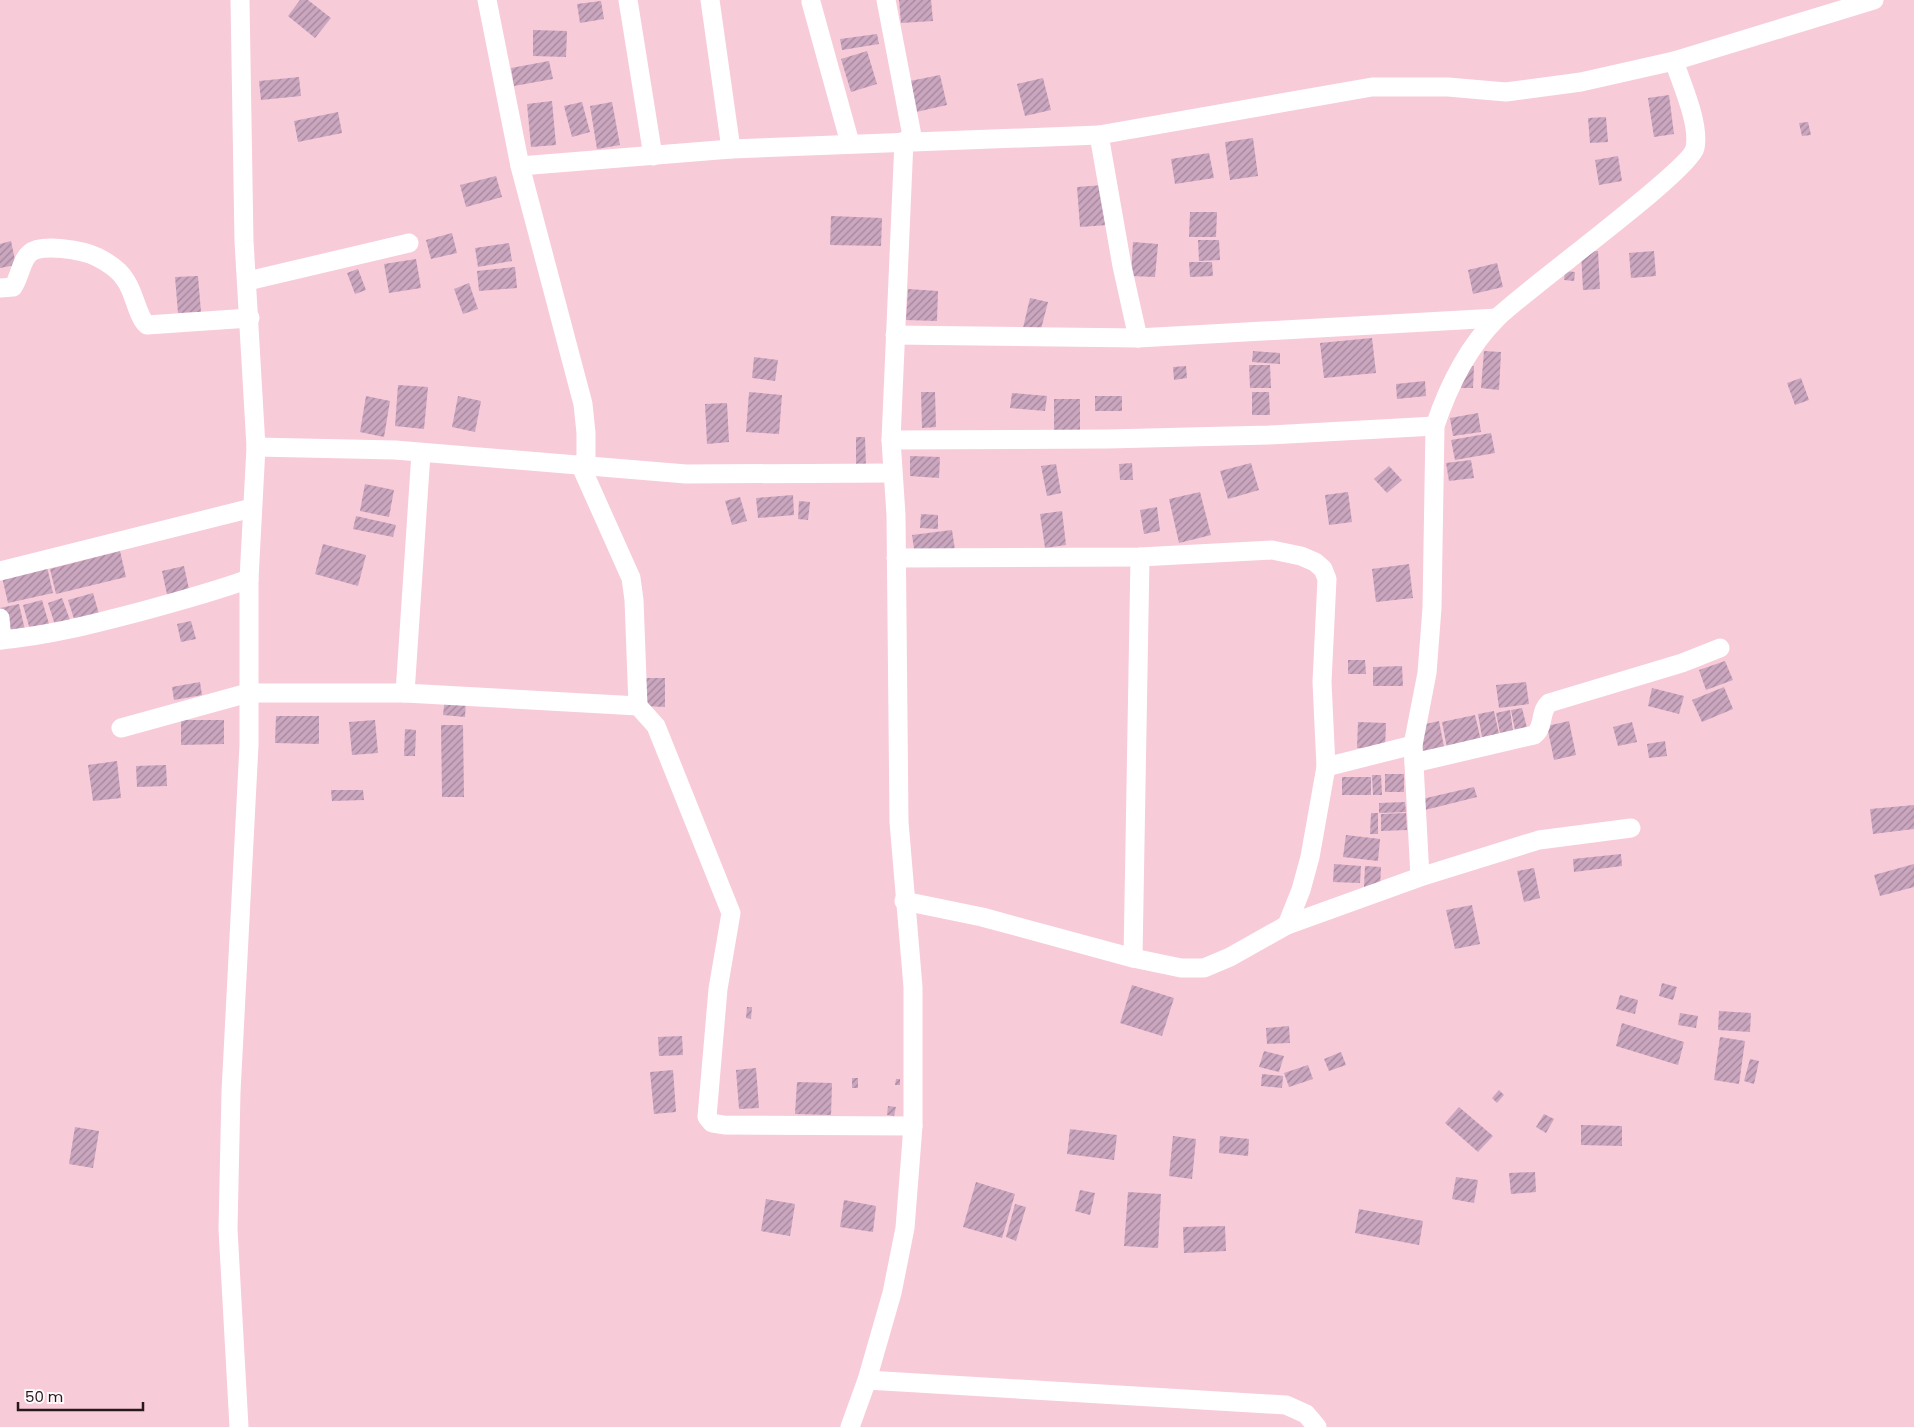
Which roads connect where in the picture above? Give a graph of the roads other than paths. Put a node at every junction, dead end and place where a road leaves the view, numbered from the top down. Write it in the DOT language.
graph roads {
  1 [pos="240,0"];
  2 [pos="487,0"];
  3 [pos="628,0"];
  4 [pos="710,0"];
  5 [pos="886,0"];
  6 [pos="1874,0"];
  7 [pos="811,2"];
  8 [pos="1674,61"];
  9 [pos="1100,135"];
  10 [pos="909,141"];
  11 [pos="850,143"];
  12 [pos="731,149"];
  13 [pos="652,156"];
  14 [pos="520,166"];
  15 [pos="409,243"];
  16 [pos="248,281"];
  17 [pos="0,288"];
  18 [pos="250,318"];
  19 [pos="1497,318"];
  20 [pos="895,335"];
  21 [pos="1138,338"];
  22 [pos="1436,426"];
  23 [pos="891,440"];
  24 [pos="256,447"];
  25 [pos="421,452"];
  26 [pos="583,464"];
  27 [pos="892,473"];
  28 [pos="252,508"];
  29 [pos="1140,557"];
  30 [pos="896,558"];
  31 [pos="0,571"];
  32 [pos="249,579"];
  33 [pos="0,618"];
  34 [pos="1,640"];
  35 [pos="1720,648"];
  36 [pos="248,693"];
  37 [pos="405,693"];
  38 [pos="638,706"];
  39 [pos="121,728"];
  40 [pos="1414,754"];
  41 [pos="1326,767"];
  42 [pos="1631,828"];
  43 [pos="1420,878"];
  44 [pos="904,901"];
  45 [pos="1287,925"];
  46 [pos="1133,958"];
  47 [pos="913,1126"];
  48 [pos="867,1380"];
  49 [pos="239,1427"];
  50 [pos="850,1427"];
  51 [pos="1318,1427"];
  1 -- 16 [label="street"];
  2 -- 14 [label="street"];
  3 -- 13 [label="street"];
  4 -- 12 [label="street"];
  5 -- 10 [label="street"];
  6 -- 8 [label="street"];
  7 -- 11 [label="street"];
  8 -- 9 [label="street"];
  8 -- 19 [label="street"];
  9 -- 10 [label="street"];
  9 -- 21 [label="street"];
  10 -- 11 [label="street"];
  10 -- 20 [label="street"];
  11 -- 12 [label="street"];
  12 -- 13 [label="street"];
  13 -- 14 [label="street"];
  14 -- 26 [label="street"];
  15 -- 16 [label="street"];
  16 -- 18 [label="street"];
  17 -- 18 [label="street"];
  18 -- 24 [label="street"];
  19 -- 21 [label="street"];
  19 -- 22 [label="street"];
  20 -- 21 [label="street"];
  20 -- 23 [label="street"];
  22 -- 23 [label="street"];
  22 -- 40 [label="street"];
  23 -- 27 [label="street"];
  24 -- 25 [label="street"];
  24 -- 28 [label="street"];
  25 -- 26 [label="street"];
  25 -- 37 [label="street"];
  26 -- 27 [label="street"];
  26 -- 38 [label="street"];
  27 -- 30 [label="street"];
  28 -- 31 [label="street"];
  28 -- 32 [label="street"];
  29 -- 30 [label="street"];
  29 -- 41 [label="street"];
  29 -- 46 [label="street"];
  30 -- 44 [label="street"];
  32 -- 34 [label="street"];
  32 -- 36 [label="street"];
  33 -- 34 [label="street"];
  35 -- 40 [label="street"];
  36 -- 37 [label="street"];
  36 -- 39 [label="street"];
  36 -- 49 [label="street"];
  37 -- 38 [label="street"];
  38 -- 47 [label="street"];
  40 -- 41 [label="street"];
  40 -- 43 [label="street"];
  41 -- 45 [label="street"];
  42 -- 43 [label="street"];
  43 -- 45 [label="street"];
  44 -- 46 [label="street"];
  44 -- 47 [label="street"];
  45 -- 46 [label="street"];
  47 -- 48 [label="street"];
  48 -- 50 [label="street"];
  48 -- 51 [label="street"];
}
